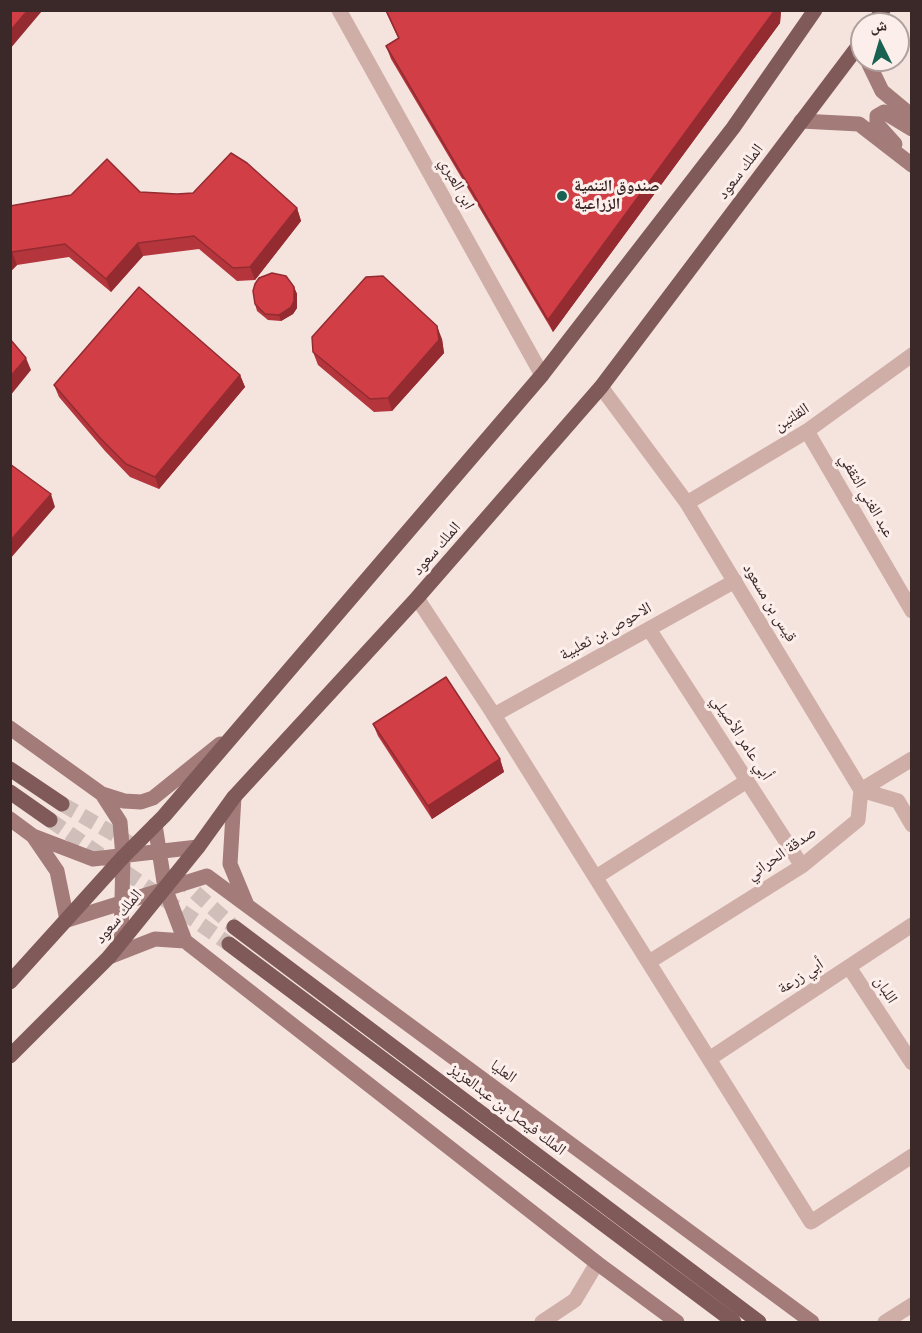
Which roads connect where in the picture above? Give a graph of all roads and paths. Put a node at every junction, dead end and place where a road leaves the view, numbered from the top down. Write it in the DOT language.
graph roads {
  1 [pos="339,10"];
  2 [pos="808,14"];
  3 [pos="850,59"];
  4 [pos="873,72"];
  5 [pos="912,116"];
  6 [pos="801,121"];
  7 [pos="912,129"];
  8 [pos="912,163"];
  9 [pos="912,355"];
  10 [pos="542,375"];
  11 [pos="601,387"];
  12 [pos="807,431"];
  13 [pos="687,503"];
  14 [pos="735,581"];
  15 [pos="417,598"];
  16 [pos="912,611"];
  17 [pos="649,629"];
  18 [pos="494,715"];
  19 [pos="10,728"];
  20 [pos="237,731"];
  21 [pos="912,759"];
  22 [pos="10,769"];
  23 [pos="747,781"];
  24 [pos="861,790"];
  25 [pos="10,792"];
  26 [pos="102,794"];
  27 [pos="234,797"];
  28 [pos="62,804"];
  29 [pos="10,819"];
  30 [pos="50,820"];
  31 [pos="155,825"];
  32 [pos="912,825"];
  33 [pos="33,836"];
  34 [pos="198,847"];
  35 [pos="159,852"];
  36 [pos="123,857"];
  37 [pos="802,866"];
  38 [pos="596,877"];
  39 [pos="165,888"];
  40 [pos="122,902"];
  41 [pos="247,905"];
  42 [pos="67,920"];
  43 [pos="912,925"];
  44 [pos="234,927"];
  45 [pos="121,941"];
  46 [pos="185,941"];
  47 [pos="229,944"];
  48 [pos="109,957"];
  49 [pos="649,962"];
  50 [pos="849,967"];
  51 [pos="10,982"];
  52 [pos="10,1056"];
  53 [pos="709,1059"];
  54 [pos="912,1063"];
  55 [pos="912,1156"];
  56 [pos="597,1263"];
  57 [pos="912,1305"];
  58 [pos="542,1323"];
  59 [pos="678,1323"];
  60 [pos="734,1323"];
  61 [pos="759,1323"];
  62 [pos="812,1323"];
  63 [pos="885,1323"];
  1 -- 10 [label="street, ابن العبري"];
  2 -- 10 [label="main road, الملك سعود"];
  3 -- 6 [label="main road, الملك سعود"];
  4 -- 5 [label="street"];
  6 -- 8 [label="street"];
  6 -- 11 [label="main road, الملك سعود"];
  7 -- 8 [label="street"];
  9 -- 12 [label="street, القلتين"];
  10 -- 20 [label="main road, الملك سعود"];
  11 -- 13 [label="street, قيس بن مسعود"];
  11 -- 15 [label="main road, الملك سعود"];
  12 -- 13 [label="street, القلتين"];
  12 -- 16 [label="street, عبد الغني الثقفي"];
  13 -- 14 [label="street, قيس بن مسعود"];
  14 -- 17 [label="street, الاحوص بن ثعلبية"];
  14 -- 24 [label="street, قيس بن مسعود"];
  15 -- 18 [label="street"];
  15 -- 27 [label="main road, الملك سعود"];
  17 -- 18 [label="street, الاحوص بن ثعلبية"];
  17 -- 23 [label="street, أبي عامر الأصيلي"];
  18 -- 38 [label="street"];
  19 -- 26 [label="street"];
  20 -- 26 [label="street"];
  20 -- 31 [label="main road, الملك سعود"];
  21 -- 24 [label="street"];
  22 -- 28 [label="main road"];
  23 -- 37 [label="street, أبي عامر الأصيلي"];
  23 -- 38 [label="street"];
  24 -- 32 [label="street"];
  24 -- 37 [label="street, صدقة الحراني"];
  25 -- 30 [label="main road"];
  26 -- 36 [label="street"];
  27 -- 34 [label="main road, الملك سعود"];
  27 -- 41 [label="street"];
  29 -- 33 [label="street"];
  31 -- 35 [label="street"];
  31 -- 36 [label="main road, الملك سعود"];
  33 -- 36 [label="street"];
  33 -- 42 [label="street"];
  34 -- 35 [label="street"];
  34 -- 39 [label="main road, الملك سعود"];
  35 -- 36 [label="street"];
  35 -- 39 [label="street"];
  36 -- 40 [label="street"];
  36 -- 42 [label="main road, الملك سعود"];
  37 -- 49 [label="street, صدقة الحراني"];
  38 -- 49 [label="street"];
  39 -- 40 [label="street, العليا"];
  39 -- 41 [label="street, العليا"];
  39 -- 45 [label="main road, الملك سعود"];
  39 -- 46 [label="street"];
  40 -- 42 [label="street, العليا"];
  40 -- 45 [label="street"];
  41 -- 62 [label="street, العليا"];
  42 -- 51 [label="main road, الملك سعود"];
  43 -- 50 [label="street, أبي زرعة"];
  44 -- 61 [label="main road, الملك فيصل بن عبدالعزيز"];
  45 -- 48 [label="main road, الملك سعود"];
  46 -- 48 [label="street"];
  46 -- 56 [label="street"];
  47 -- 60 [label="main road, الملك فيصل بن عبدالعزيز"];
  48 -- 52 [label="main road, الملك سعود"];
  49 -- 53 [label="street"];
  50 -- 53 [label="street, أبي زرعة"];
  50 -- 54 [label="street, اللبان"];
  53 -- 55 [label="street"];
  56 -- 58 [label="street"];
  56 -- 59 [label="street"];
  57 -- 63 [label="street"];
}
